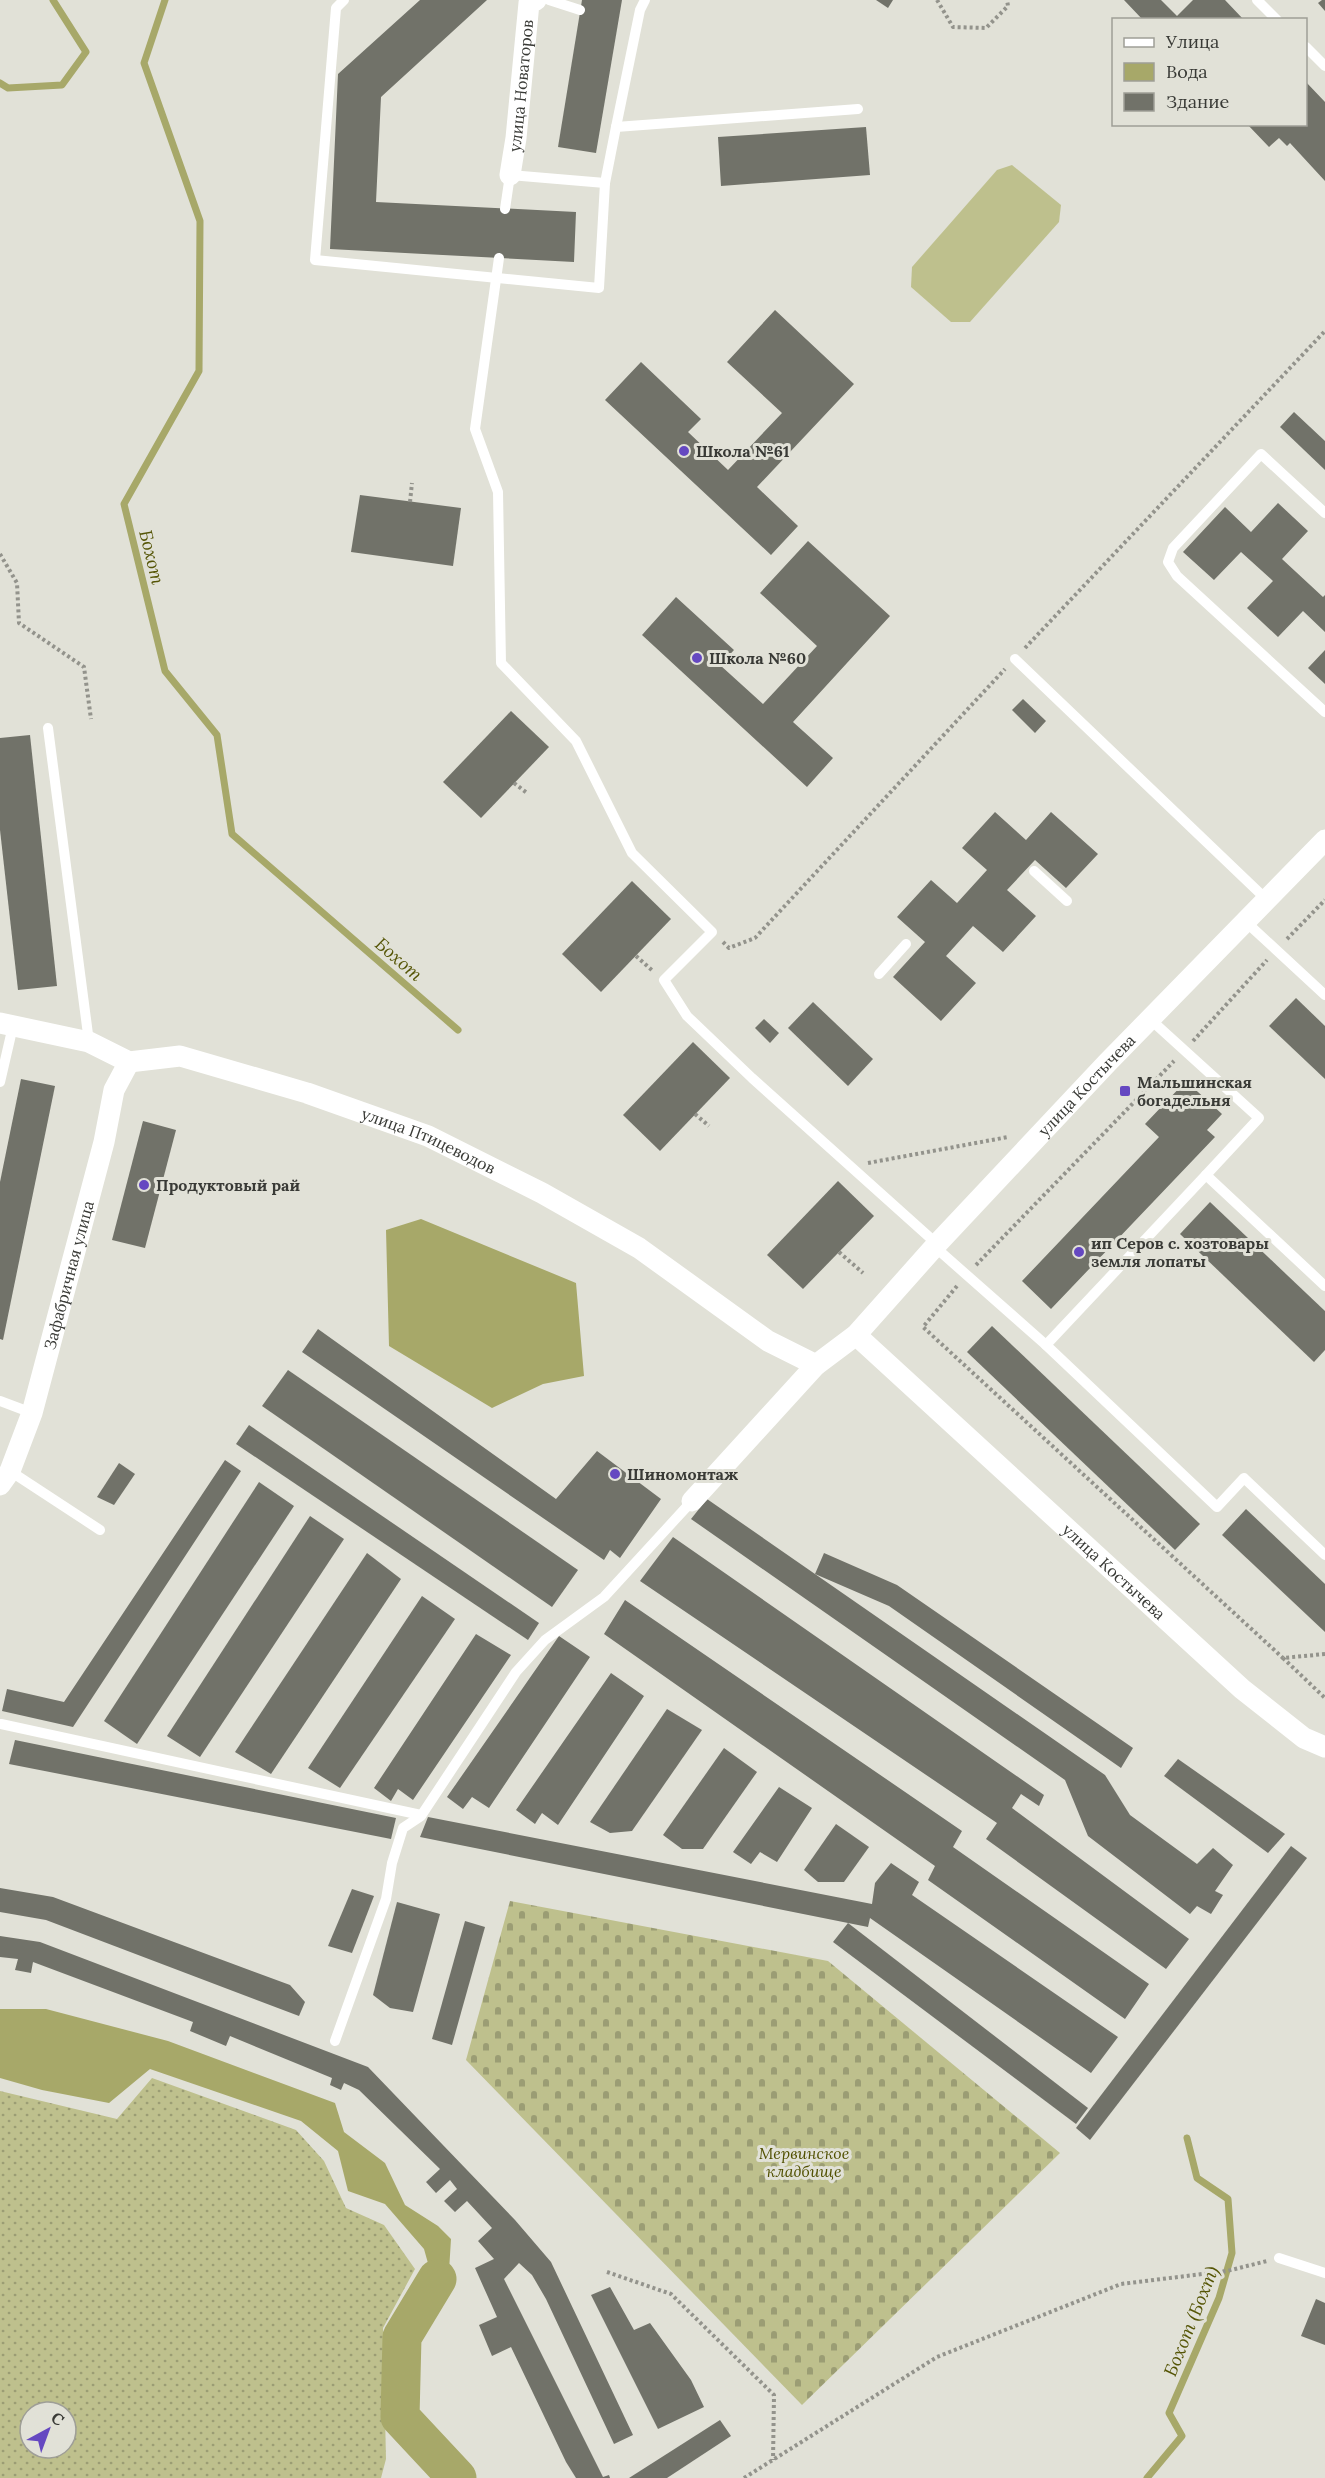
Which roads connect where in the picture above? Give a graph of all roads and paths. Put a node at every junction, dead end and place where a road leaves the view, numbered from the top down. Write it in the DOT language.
graph roads {
  1 [pos="344,0"];
  2 [pos="536,0"];
  3 [pos="549,0"];
  4 [pos="645,0"];
  5 [pos="937,0"];
  6 [pos="1006,0"];
  7 [pos="1257,0"];
  8 [pos="580,10"];
  9 [pos="1275,18"];
  10 [pos="1307,49"];
  11 [pos="1325,66"];
  12 [pos="858,109"];
  13 [pos="616,127"];
  14 [pos="510,175"];
  15 [pos="605,183"];
  16 [pos="505,209"];
  17 [pos="499,258"];
  18 [pos="496,279"];
  19 [pos="412,483"];
  20 [pos="410,501"];
  21 [pos="1325,513"];
  22 [pos="0,554"];
  23 [pos="1015,659"];
  24 [pos="1325,712"];
  25 [pos="91,719"];
  26 [pos="48,728"];
  27 [pos="514,783"];
  28 [pos="526,794"];
  29 [pos="1325,840"];
  30 [pos="1034,871"];
  31 [pos="1267,900"];
  32 [pos="1067,901"];
  33 [pos="1246,922"];
  34 [pos="906,944"];
  35 [pos="636,956"];
  36 [pos="879,974"];
  37 [pos="664,980"];
  38 [pos="1325,995"];
  39 [pos="1151,1020"];
  40 [pos="6,1024"];
  41 [pos="89,1042"];
  42 [pos="129,1062"];
  43 [pos="0,1082"];
  44 [pos="695,1114"];
  45 [pos="709,1126"];
  46 [pos="1010,1137"];
  47 [pos="850,1166"];
  48 [pos="1206,1175"];
  49 [pos="936,1245"];
  50 [pos="839,1252"];
  51 [pos="863,1273"];
  52 [pos="1325,1286"];
  53 [pos="856,1335"];
  54 [pos="1046,1345"];
  55 [pos="816,1365"];
  56 [pos="0,1401"];
  57 [pos="32,1413"];
  58 [pos="5,1478"];
  59 [pos="692,1501"];
  60 [pos="100,1530"];
  61 [pos="1325,1555"];
  62 [pos="1325,1654"];
  63 [pos="1325,1698"];
  64 [pos="1,1724"];
  65 [pos="1325,1747"];
  66 [pos="421,1815"];
  67 [pos="335,2041"];
  68 [pos="1279,2258"];
  69 [pos="607,2272"];
  70 [pos="1325,2273"];
  71 [pos="773,2460"];
  72 [pos="744,2478"];
  1 -- 18 [label="lane"];
  2 -- 14 [label="street, улица Новаторов"];
  3 -- 8 [label="lane"];
  4 -- 13 [label="lane"];
  5 -- 6 [label="path"];
  7 -- 9 [label="lane"];
  10 -- 11 [label="lane"];
  12 -- 13 [label="lane"];
  13 -- 15 [label="lane"];
  14 -- 15 [label="lane"];
  14 -- 16 [label="lane"];
  15 -- 18 [label="lane"];
  17 -- 18 [label="lane"];
  18 -- 37 [label="lane"];
  19 -- 20 [label="path"];
  21 -- 24 [label="lane"];
  22 -- 25 [label="path"];
  23 -- 31 [label="lane"];
  26 -- 41 [label="lane"];
  27 -- 28 [label="path"];
  29 -- 31 [label="street, улица Костычева"];
  30 -- 32 [label="lane"];
  31 -- 33 [label="street, улица Костычева"];
  33 -- 38 [label="lane"];
  33 -- 39 [label="street, улица Костычева"];
  34 -- 36 [label="lane"];
  35 -- 37 [label="path"];
  37 -- 47 [label="lane"];
  39 -- 48 [label="lane"];
  39 -- 49 [label="street, улица Костычева"];
  40 -- 41 [label="street"];
  40 -- 43 [label="lane"];
  41 -- 42 [label="street"];
  42 -- 55 [label="street, улица Птицеводов"];
  42 -- 57 [label="street, Зафабричная улица"];
  44 -- 45 [label="path"];
  46 -- 47 [label="path"];
  47 -- 49 [label="lane"];
  48 -- 52 [label="lane"];
  48 -- 54 [label="lane"];
  49 -- 53 [label="street, улица Костычева"];
  49 -- 54 [label="lane"];
  50 -- 51 [label="path"];
  53 -- 55 [label="street, улица Костычева"];
  53 -- 65 [label="street, улица Костычева"];
  54 -- 61 [label="lane"];
  55 -- 59 [label="street, улица Костычева"];
  56 -- 57 [label="lane"];
  57 -- 58 [label="street, Зафабричная улица"];
  58 -- 60 [label="lane"];
  59 -- 66 [label="lane"];
  62 -- 63 [label="path"];
  64 -- 66 [label="lane"];
  66 -- 67 [label="lane"];
  68 -- 70 [label="lane"];
  68 -- 71 [label="path"];
  69 -- 71 [label="path"];
  71 -- 72 [label="path"];
}
